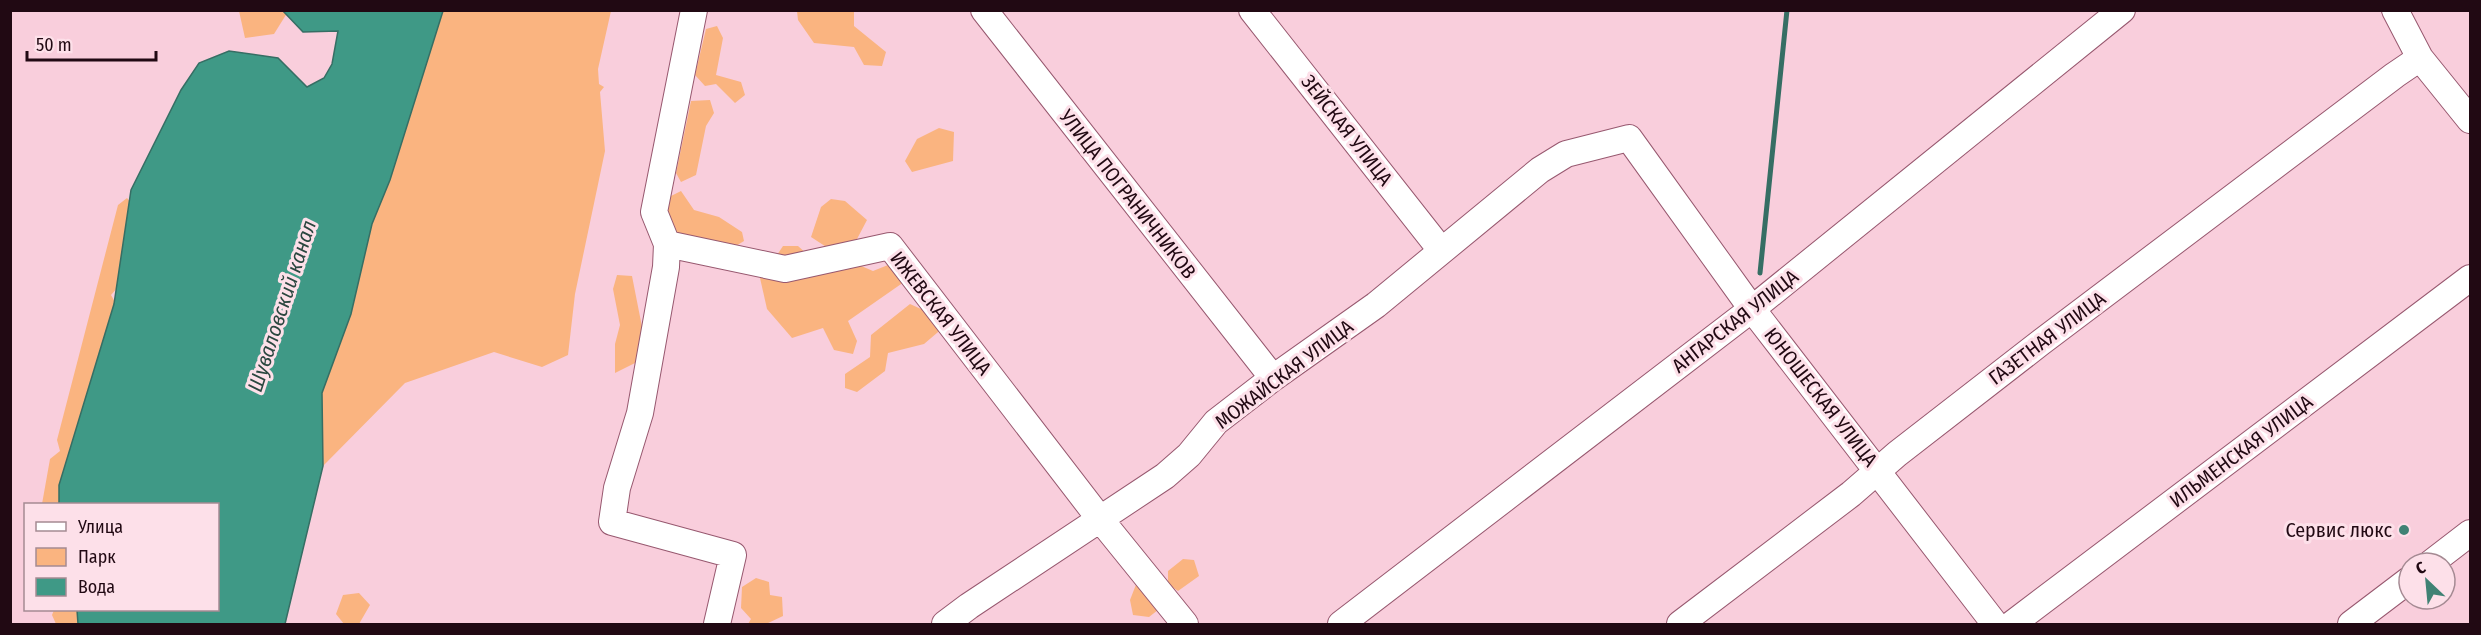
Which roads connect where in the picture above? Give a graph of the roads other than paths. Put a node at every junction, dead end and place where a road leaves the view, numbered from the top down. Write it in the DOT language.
graph roads {
  1 [pos="694,10"];
  2 [pos="984,10"];
  3 [pos="1252,10"];
  4 [pos="2122,10"];
  5 [pos="2395,10"];
  6 [pos="2420,58"];
  7 [pos="2470,120"];
  8 [pos="1629,138"];
  9 [pos="667,244"];
  10 [pos="1442,250"];
  11 [pos="2470,278"];
  12 [pos="1752,309"];
  13 [pos="1273,378"];
  14 [pos="1878,471"];
  15 [pos="1100,519"];
  16 [pos="2397,589"];
  17 [pos="717,624"];
  18 [pos="945,624"];
  19 [pos="1185,624"];
  20 [pos="1341,624"];
  21 [pos="1680,624"];
  22 [pos="1995,624"];
  23 [pos="2012,624"];
  24 [pos="2351,624"];
  1 -- 9 [label="street"];
  2 -- 13 [label="street, УЛИЦА ПОГРАНИЧНИКОВ"];
  3 -- 10 [label="street, ЗЕЙСКАЯ УЛИЦА"];
  4 -- 12 [label="street, АНГАРСКАЯ УЛИЦА"];
  5 -- 6 [label="street"];
  6 -- 7 [label="street"];
  6 -- 14 [label="street, ГАЗЕТНАЯ УЛИЦА"];
  8 -- 10 [label="street, МОЖАЙСКАЯ УЛИЦА"];
  8 -- 12 [label="street, ЮНОШЕСКАЯ УЛИЦА"];
  9 -- 15 [label="street, ИЖЕВСКАЯ УЛИЦА"];
  9 -- 17 [label="street"];
  10 -- 13 [label="street, МОЖАЙСКАЯ УЛИЦА"];
  11 -- 23 [label="street, ИЛЬМЕНСКАЯ УЛИЦА"];
  12 -- 14 [label="street, ЮНОШЕСКАЯ УЛИЦА"];
  12 -- 20 [label="street, АНГАРСКАЯ УЛИЦА"];
  13 -- 15 [label="street, МОЖАЙСКАЯ УЛИЦА"];
  14 -- 21 [label="street, ГАЗЕТНАЯ УЛИЦА"];
  14 -- 22 [label="street, ЮНОШЕСКАЯ УЛИЦА"];
  15 -- 18 [label="street, МОЖАЙСКАЯ УЛИЦА"];
  15 -- 19 [label="street, ИЖЕВСКАЯ УЛИЦА"];
  16 -- 24 [label="street"];
}
